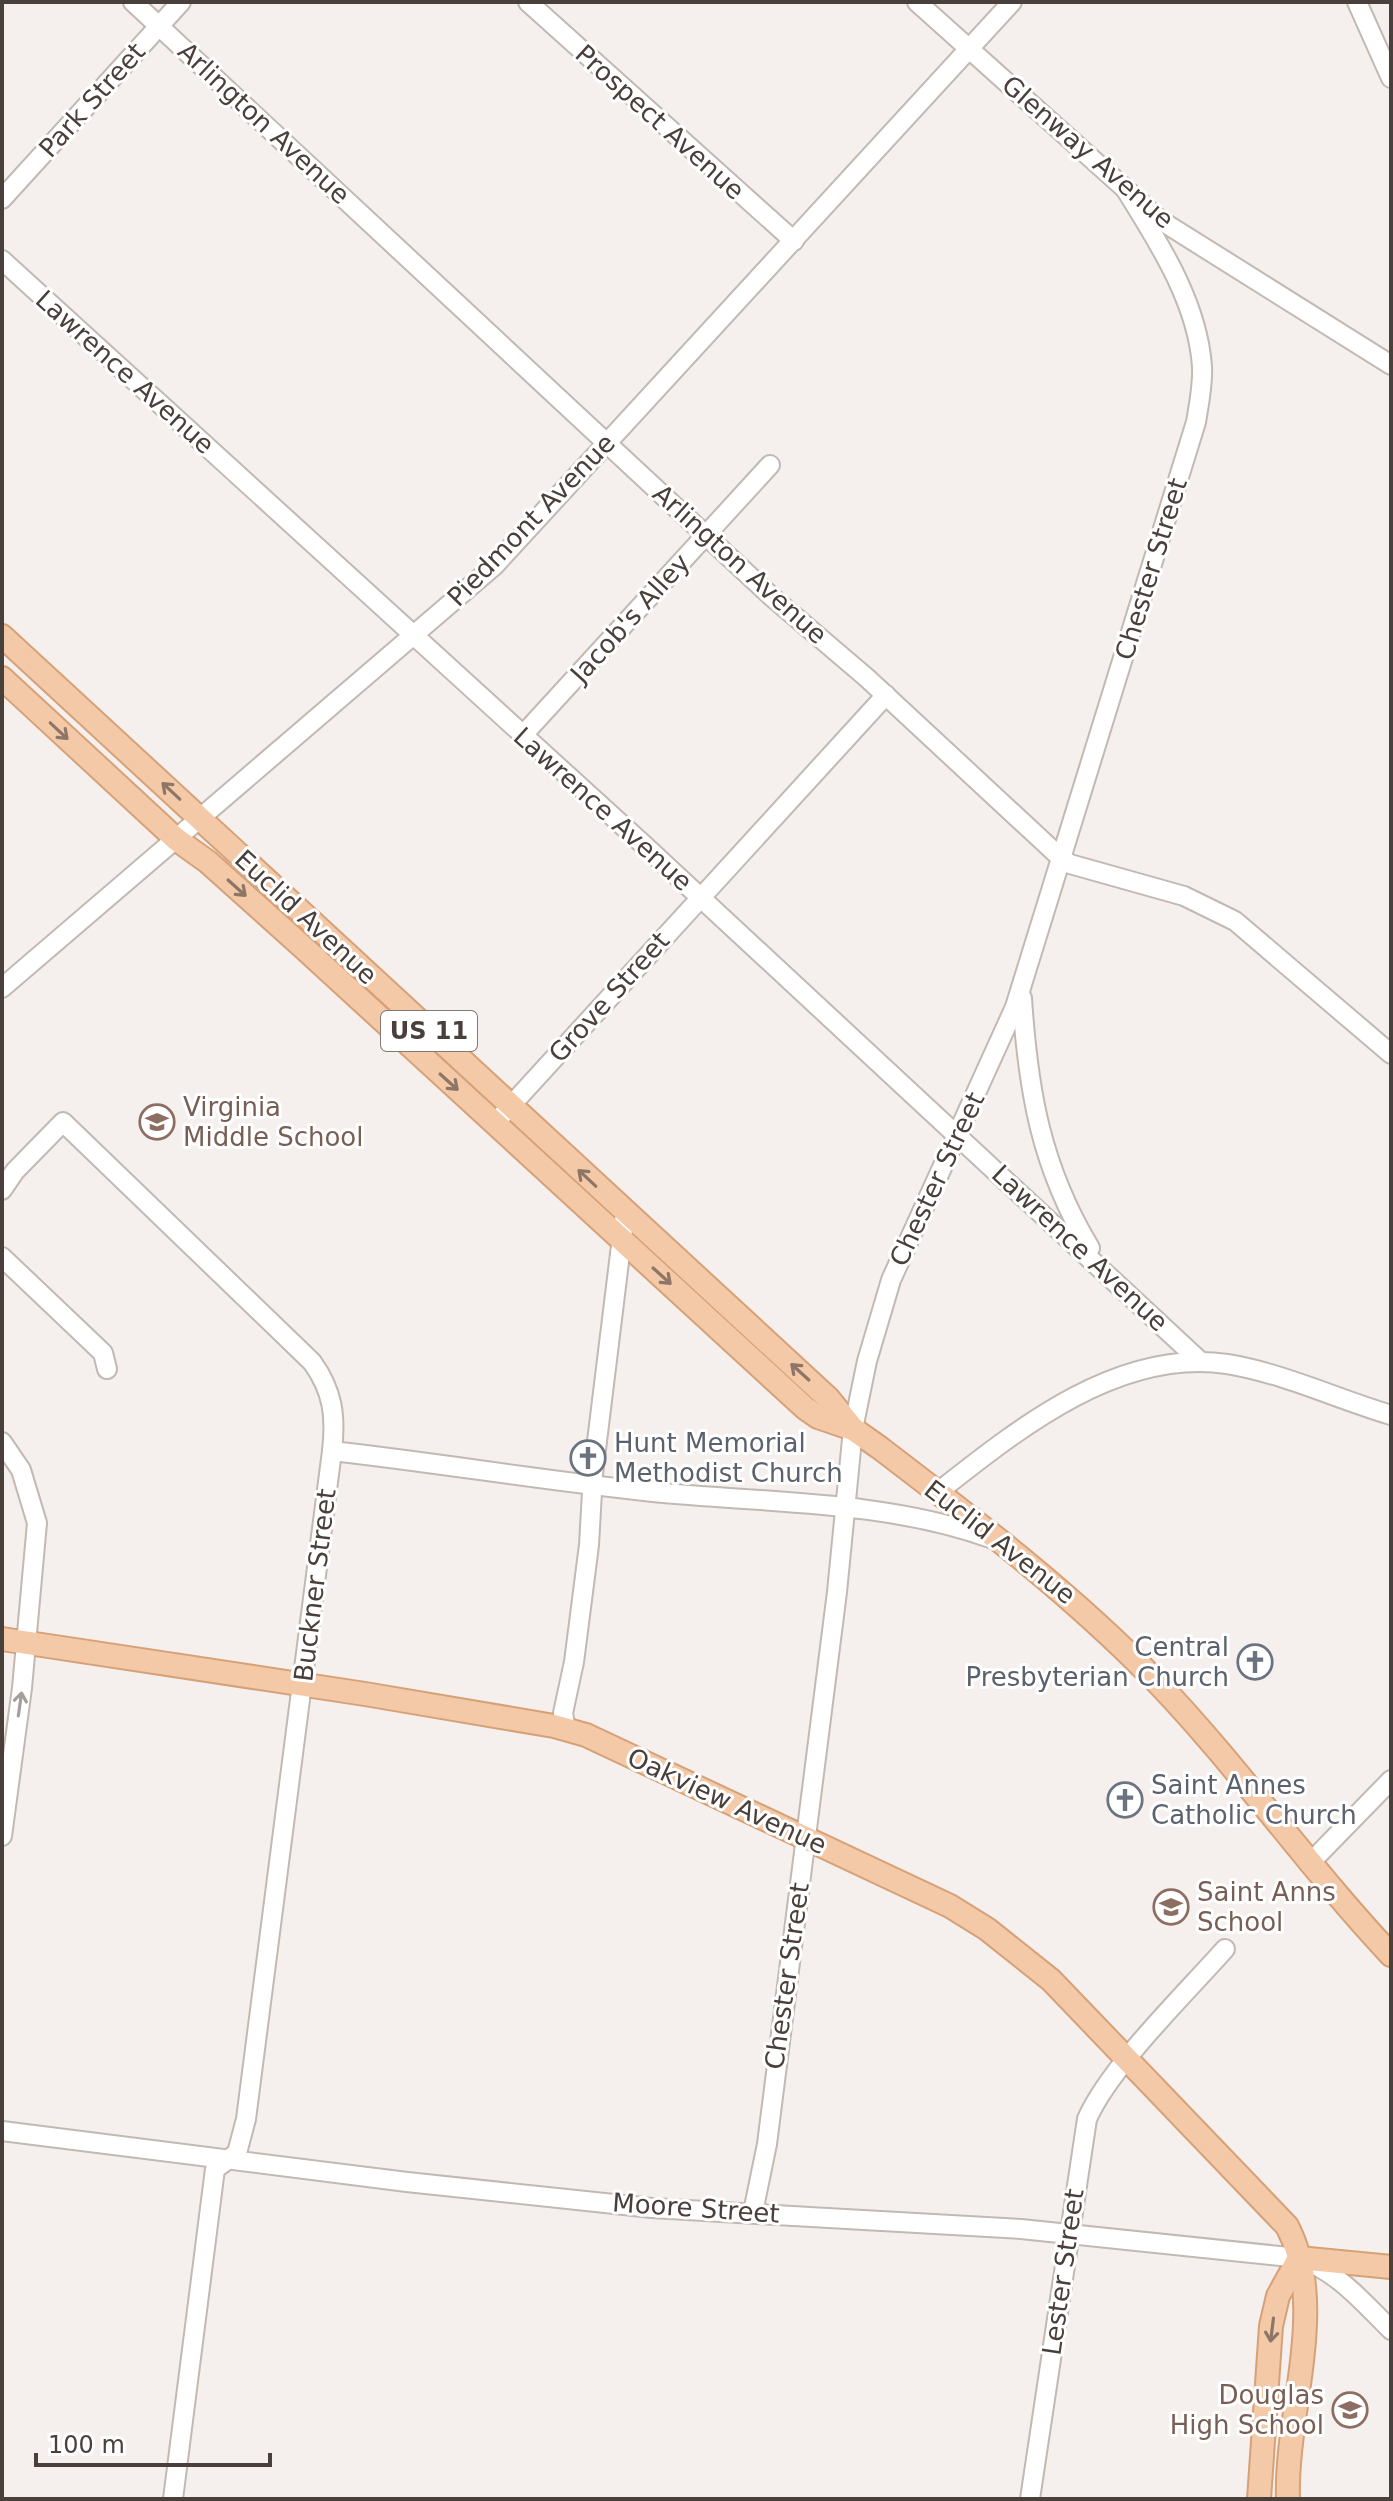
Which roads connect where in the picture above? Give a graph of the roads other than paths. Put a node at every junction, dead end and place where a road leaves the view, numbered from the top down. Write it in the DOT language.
graph roads {
  1 [pos="133,2"];
  2 [pos="181,2"];
  3 [pos="528,2"];
  4 [pos="917,2"];
  5 [pos="1012,2"];
  6 [pos="1357,2"];
  7 [pos="159,26"];
  8 [pos="970,48"];
  9 [pos="1391,78"];
  10 [pos="1124,187"];
  11 [pos="2,199"];
  12 [pos="794,241"];
  13 [pos="2,260"];
  14 [pos="1391,365"];
  15 [pos="608,442"];
  16 [pos="770,465"];
  17 [pos="706,535"];
  18 [pos="414,635"];
  19 [pos="2,636"];
  20 [pos="2,678"];
  21 [pos="886,695"];
  22 [pos="522,736"];
  23 [pos="200,818"];
  24 [pos="176,839"];
  25 [pos="1062,859"];
  26 [pos="700,897"];
  27 [pos="1021,987"];
  28 [pos="2,988"];
  29 [pos="406,1010"];
  30 [pos="389,1027"];
  31 [pos="1391,1054"];
  32 [pos="502,1115"];
  33 [pos="957,1134"];
  34 [pos="2,1190"];
  35 [pos="625,1213"];
  36 [pos="622,1240"];
  37 [pos="2,1257"];
  38 [pos="1108,1272"];
  39 [pos="733,1326"];
  40 [pos="1201,1362"];
  41 [pos="107,1369"];
  42 [pos="1391,1415"];
  43 [pos="853,1429"];
  44 [pos="2,1442"];
  45 [pos="332,1451"];
  46 [pos="592,1484"];
  47 [pos="938,1492"];
  48 [pos="843,1509"];
  49 [pos="1006,1544"];
  50 [pos="2,1639"];
  51 [pos="26,1642"];
  52 [pos="303,1684"];
  53 [pos="566,1729"];
  54 [pos="1391,1780"];
  55 [pos="2,1836"];
  56 [pos="805,1838"];
  57 [pos="1309,1864"];
  58 [pos="1225,1949"];
  59 [pos="1391,1955"];
  60 [pos="1129,2059"];
  61 [pos="2,2131"];
  62 [pos="230,2158"];
  63 [pos="753,2212"];
  64 [pos="1068,2234"];
  65 [pos="1299,2258"];
  66 [pos="1391,2267"];
  67 [pos="1391,2330"];
  68 [pos="173,2499"];
  69 [pos="1030,2499"];
  70 [pos="1259,2499"];
  71 [pos="1288,2499"];
  1 -- 7 [label="street, Arlington Avenue"];
  2 -- 7 [label="street, Park Street"];
  3 -- 12 [label="street, Prospect Avenue"];
  4 -- 8 [label="street, Glenway Avenue"];
  5 -- 8 [label="street, Piedmont Avenue"];
  6 -- 9 [label="street"];
  7 -- 11 [label="street, Park Street"];
  7 -- 15 [label="street, Arlington Avenue"];
  8 -- 10 [label="street, Glenway Avenue"];
  8 -- 12 [label="street, Piedmont Avenue"];
  10 -- 14 [label="street, Glenway Avenue"];
  10 -- 25 [label="street, Chester Street"];
  12 -- 15 [label="street, Piedmont Avenue"];
  13 -- 18 [label="street, Lawrence Avenue"];
  15 -- 17 [label="street, Arlington Avenue"];
  15 -- 18 [label="street, Piedmont Avenue"];
  16 -- 17 [label="street, Jacob's Alley"];
  17 -- 21 [label="street, Arlington Avenue"];
  17 -- 22 [label="street, Jacob's Alley"];
  18 -- 22 [label="street, Lawrence Avenue"];
  18 -- 23 [label="street, Piedmont Avenue"];
  23 -- 19 [label="main road, Euclid Avenue / US 11, one-way"];
  20 -- 24 [label="main road, Euclid Avenue / US 11, one-way"];
  21 -- 25 [label="street, Arlington Avenue"];
  21 -- 26 [label="street, Grove Street"];
  22 -- 26 [label="street, Lawrence Avenue"];
  23 -- 24 [label="street, Piedmont Avenue"];
  23 -- 29 [label="main road, Euclid Avenue / US 11"];
  24 -- 28 [label="street, Piedmont Avenue"];
  24 -- 30 [label="main road, Euclid Avenue / US 11, one-way"];
  25 -- 27 [label="street, Chester Street"];
  25 -- 31 [label="street, Arlington Avenue"];
  26 -- 32 [label="street, Grove Street"];
  26 -- 33 [label="street, Lawrence Avenue"];
  27 -- 33 [label="street, Chester Street"];
  27 -- 38 [label="street"];
  29 -- 30 [label="street"];
  29 -- 32 [label="main road, Euclid Avenue / US 11"];
  30 -- 32 [label="main road, Euclid Avenue / US 11, one-way"];
  35 -- 32 [label="main road, Euclid Avenue / US 11, one-way"];
  32 -- 36 [label="main road, Euclid Avenue / US 11"];
  33 -- 38 [label="street, Lawrence Avenue"];
  33 -- 43 [label="street, Chester Street"];
  34 -- 45 [label="street, Buckner Street"];
  35 -- 36 [label="street"];
  35 -- 39 [label="main road, Euclid Avenue / US 11"];
  36 -- 39 [label="main road, Euclid Avenue / US 11, one-way"];
  36 -- 46 [label="street"];
  37 -- 41 [label="street"];
  38 -- 40 [label="street, Lawrence Avenue"];
  39 -- 43 [label="main road, Euclid Avenue / US 11"];
  40 -- 42 [label="street"];
  40 -- 47 [label="street"];
  43 -- 47 [label="main road, Euclid Avenue / US 11"];
  43 -- 48 [label="street, Chester Street"];
  44 -- 51 [label="street"];
  45 -- 46 [label="street"];
  45 -- 52 [label="street, Buckner Street"];
  46 -- 48 [label="street"];
  46 -- 53 [label="street"];
  47 -- 49 [label="main road, Euclid Avenue / US 11"];
  48 -- 49 [label="street"];
  48 -- 56 [label="street, Chester Street"];
  49 -- 57 [label="main road, Euclid Avenue / US 11"];
  50 -- 51 [label="main road, Oakview Avenue"];
  51 -- 52 [label="main road, Oakview Avenue"];
  55 -- 51 [label="street, one-way"];
  52 -- 53 [label="main road, Oakview Avenue"];
  52 -- 62 [label="street, Buckner Street"];
  53 -- 56 [label="main road, Oakview Avenue"];
  54 -- 57 [label="street"];
  56 -- 60 [label="main road, Oakview Avenue"];
  56 -- 63 [label="street, Chester Street"];
  57 -- 59 [label="main road, Euclid Avenue / US 11"];
  58 -- 60 [label="street, Lester Street"];
  60 -- 64 [label="street, Lester Street"];
  60 -- 65 [label="main road, Oakview Avenue"];
  61 -- 62 [label="street, Moore Street"];
  62 -- 63 [label="street, Moore Street"];
  62 -- 68 [label="street, Buckner Street"];
  63 -- 64 [label="street, Moore Street"];
  64 -- 65 [label="street, Moore Street"];
  64 -- 69 [label="street, Lester Street"];
  65 -- 66 [label="main road, Moore Street"];
  65 -- 67 [label="street"];
  65 -- 70 [label="main road, one-way"];
  65 -- 71 [label="main road, Oakview Avenue"];
}
